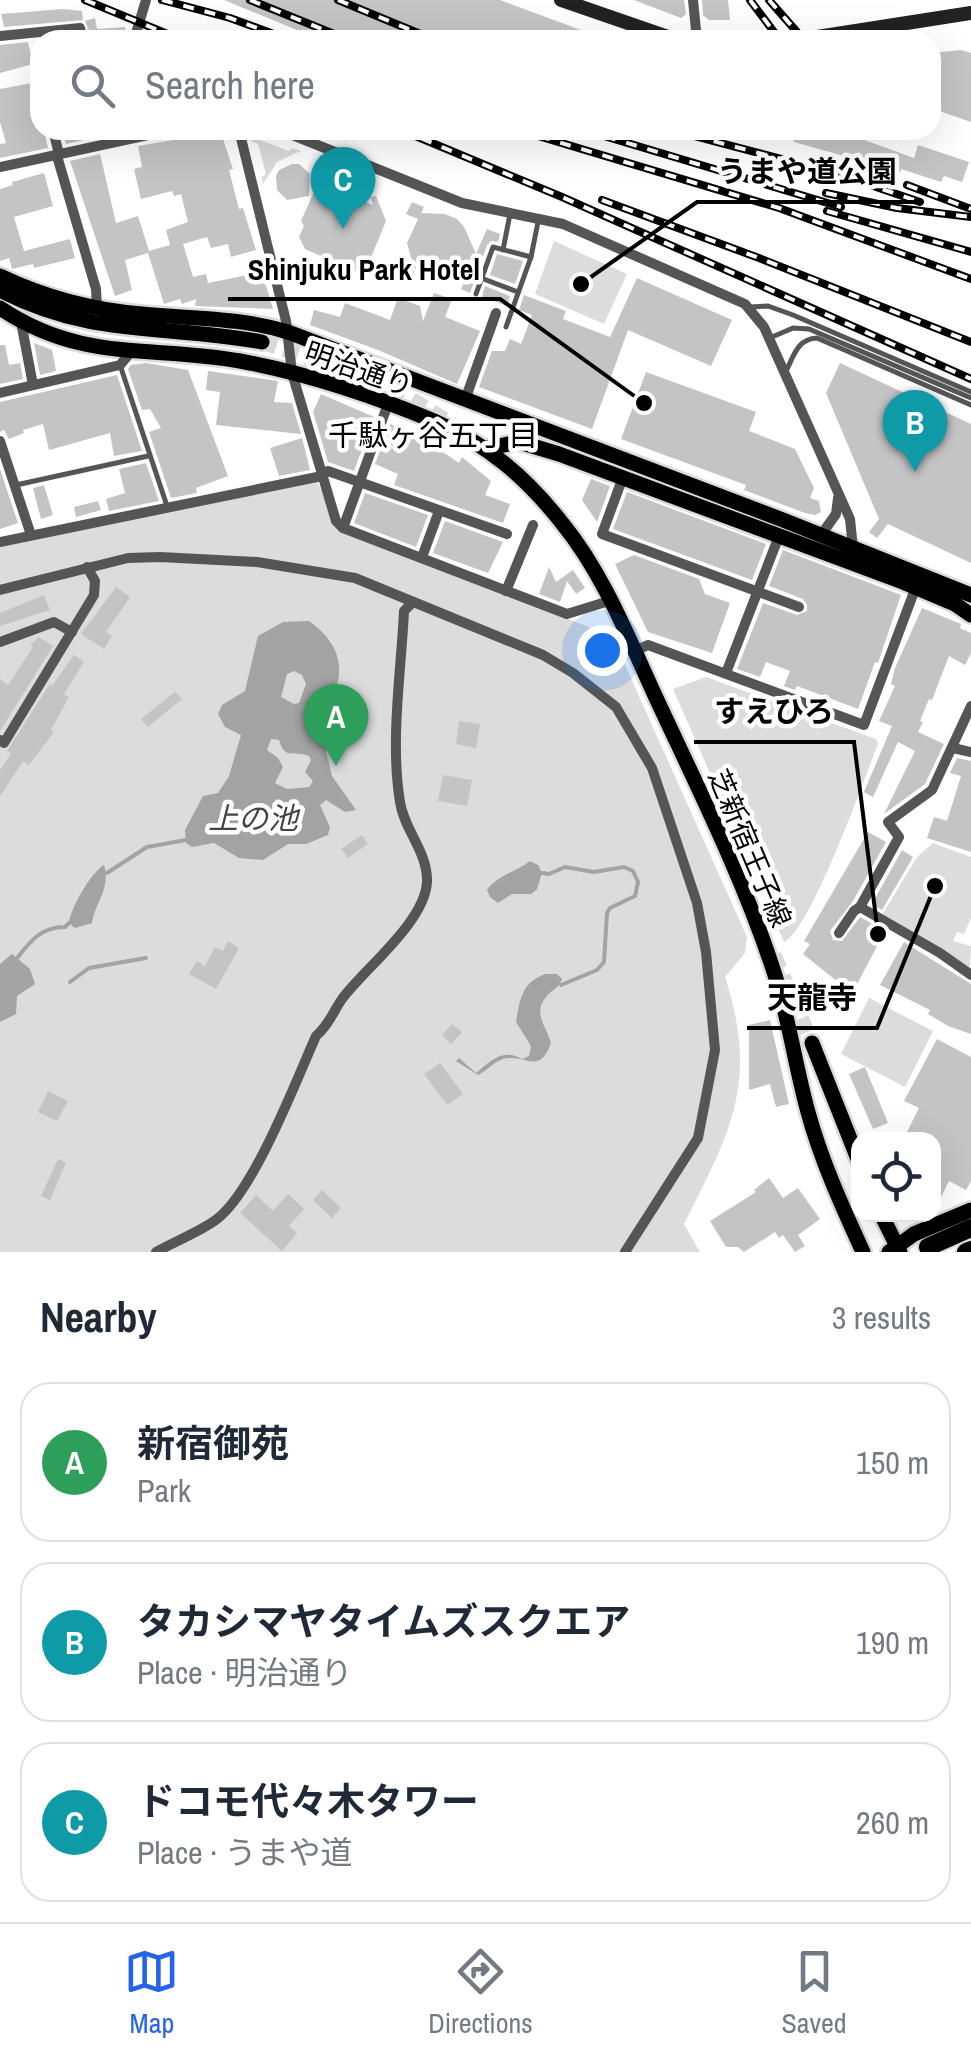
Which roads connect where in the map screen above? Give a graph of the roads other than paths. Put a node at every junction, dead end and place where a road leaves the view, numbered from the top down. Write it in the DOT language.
graph roads {
  1 [pos="561,0"];
  2 [pos="693,0"];
  3 [pos="145,2"];
  4 [pos="601,7"];
  5 [pos="971,13"];
  6 [pos="136,30"];
  7 [pos="654,30"];
  8 [pos="695,30"];
  9 [pos="862,30"];
  10 [pos="30,33"];
  11 [pos="0,36"];
  12 [pos="55,140"];
  13 [pos="103,140"];
  14 [pos="123,140"];
  15 [pos="241,140"];
  16 [pos="305,140"];
  17 [pos="104,144"];
  18 [pos="58,155"];
  19 [pos="0,166"];
  20 [pos="510,213"];
  21 [pos="538,219"];
  22 [pos="503,250"];
  23 [pos="531,258"];
  24 [pos="0,276"];
  25 [pos="482,278"];
  26 [pos="0,290"];
  27 [pos="518,292"];
  28 [pos="476,294"];
  29 [pos="97,307"];
  30 [pos="750,307"];
  31 [pos="0,308"];
  32 [pos="496,313"];
  33 [pos="22,322"];
  34 [pos="506,327"];
  35 [pos="288,332"];
  36 [pos="769,338"];
  37 [pos="262,342"];
  38 [pos="126,358"];
  39 [pos="292,373"];
  40 [pos="784,373"];
  41 [pos="33,386"];
  42 [pos="0,393"];
  43 [pos="971,399"];
  44 [pos="465,400"];
  45 [pos="388,404"];
  46 [pos="0,440"];
  47 [pos="488,448"];
  48 [pos="148,456"];
  49 [pos="322,476"];
  50 [pos="623,477"];
  51 [pos="361,484"];
  52 [pos="16,485"];
  53 [pos="838,497"];
  54 [pos="168,508"];
  55 [pos="439,510"];
  56 [pos="532,525"];
  57 [pos="343,528"];
  58 [pos="507,534"];
  59 [pos="31,535"];
  60 [pos="821,535"];
  61 [pos="779,536"];
  62 [pos="0,542"];
  63 [pos="853,548"];
  64 [pos="422,558"];
  65 [pos="88,567"];
  66 [pos="918,580"];
  67 [pos="0,590"];
  68 [pos="756,590"];
  69 [pos="506,591"];
  70 [pos="609,600"];
  71 [pos="413,602"];
  72 [pos="798,607"];
  73 [pos="970,607"];
  74 [pos="72,632"];
  75 [pos="0,642"];
  76 [pos="634,652"];
  77 [pos="726,673"];
  78 [pos="971,706"];
  79 [pos="0,740"];
  80 [pos="953,748"];
  81 [pos="971,752"];
  82 [pos="860,907"];
  83 [pos="839,933"];
  84 [pos="971,975"];
  85 [pos="812,1043"];
  86 [pos="851,1141"];
  87 [pos="971,1210"];
  88 [pos="884,1222"];
  89 [pos="971,1228"];
  90 [pos="928,1246"];
  91 [pos="895,1250"];
  92 [pos="156,1252"];
  93 [pos="625,1252"];
  94 [pos="862,1252"];
  1 -- 4 [label="main road"];
  2 -- 8 [label="street"];
  3 -- 6 [label="street"];
  4 -- 7 [label="main road"];
  5 -- 9 [label="main road"];
  10 -- 11 [label="street"];
  12 -- 18 [label="street"];
  13 -- 17 [label="street"];
  14 -- 17 [label="street"];
  15 -- 35 [label="street"];
  16 -- 20 [label="street"];
  17 -- 18 [label="street"];
  18 -- 19 [label="street"];
  18 -- 29 [label="street"];
  20 -- 21 [label="street"];
  20 -- 22 [label="lane"];
  21 -- 23 [label="lane"];
  21 -- 30 [label="street"];
  22 -- 23 [label="lane"];
  22 -- 25 [label="lane"];
  23 -- 27 [label="lane"];
  24 -- 29 [label="main road, 明治通り"];
  25 -- 27 [label="lane"];
  25 -- 28 [label="lane"];
  26 -- 37 [label="main road"];
  27 -- 34 [label="lane"];
  29 -- 35 [label="main road, 明治通り"];
  30 -- 36 [label="street"];
  30 -- 43 [label="lane"];
  31 -- 33 [label="main road, 明治通り"];
  32 -- 44 [label="street"];
  33 -- 38 [label="main road, 明治通り"];
  33 -- 41 [label="street"];
  35 -- 39 [label="street"];
  35 -- 44 [label="main road, 明治通り"];
  36 -- 40 [label="street"];
  36 -- 43 [label="lane"];
  38 -- 39 [label="main road, 明治通り"];
  38 -- 41 [label="street"];
  38 -- 48 [label="lane"];
  39 -- 45 [label="main road, 明治通り"];
  39 -- 49 [label="street"];
  40 -- 43 [label="lane"];
  40 -- 53 [label="street"];
  41 -- 42 [label="street"];
  44 -- 60 [label="main road, 明治通り"];
  45 -- 47 [label="main road, 明治通り"];
  45 -- 51 [label="street"];
  46 -- 52 [label="street"];
  47 -- 50 [label="main road, 明治通り"];
  47 -- 70 [label="main road, 芝新宿王子線"];
  48 -- 52 [label="lane"];
  48 -- 54 [label="lane"];
  49 -- 51 [label="street"];
  49 -- 54 [label="street"];
  49 -- 57 [label="street"];
  50 -- 61 [label="main road, 明治通り"];
  50 -- 68 [label="street"];
  51 -- 55 [label="street"];
  51 -- 57 [label="street"];
  52 -- 59 [label="street"];
  53 -- 60 [label="street"];
  53 -- 63 [label="street"];
  54 -- 59 [label="street"];
  55 -- 58 [label="street"];
  55 -- 64 [label="street"];
  56 -- 69 [label="street"];
  57 -- 64 [label="street"];
  59 -- 62 [label="street"];
  60 -- 63 [label="main road, 明治通り"];
  61 -- 66 [label="main road, 明治通り"];
  61 -- 68 [label="street"];
  63 -- 66 [label="main road, 明治通り"];
  64 -- 69 [label="street"];
  65 -- 67 [label="street"];
  65 -- 71 [label="street"];
  65 -- 74 [label="street"];
  66 -- 73 [label="main road, 明治通り"];
  66 -- 77 [label="street"];
  68 -- 72 [label="street"];
  68 -- 77 [label="street"];
  69 -- 70 [label="street"];
  70 -- 76 [label="main road, 芝新宿王子線"];
  71 -- 92 [label="street"];
  71 -- 93 [label="street"];
  74 -- 75 [label="street"];
  74 -- 79 [label="street"];
  76 -- 77 [label="street"];
  76 -- 94 [label="main road, 芝新宿王子線"];
  78 -- 80 [label="street"];
  80 -- 81 [label="street"];
  80 -- 82 [label="street"];
  82 -- 83 [label="street"];
  82 -- 84 [label="street"];
  85 -- 86 [label="main road"];
  87 -- 91 [label="main road"];
  88 -- 91 [label="main road"];
  89 -- 90 [label="highway"];
}
